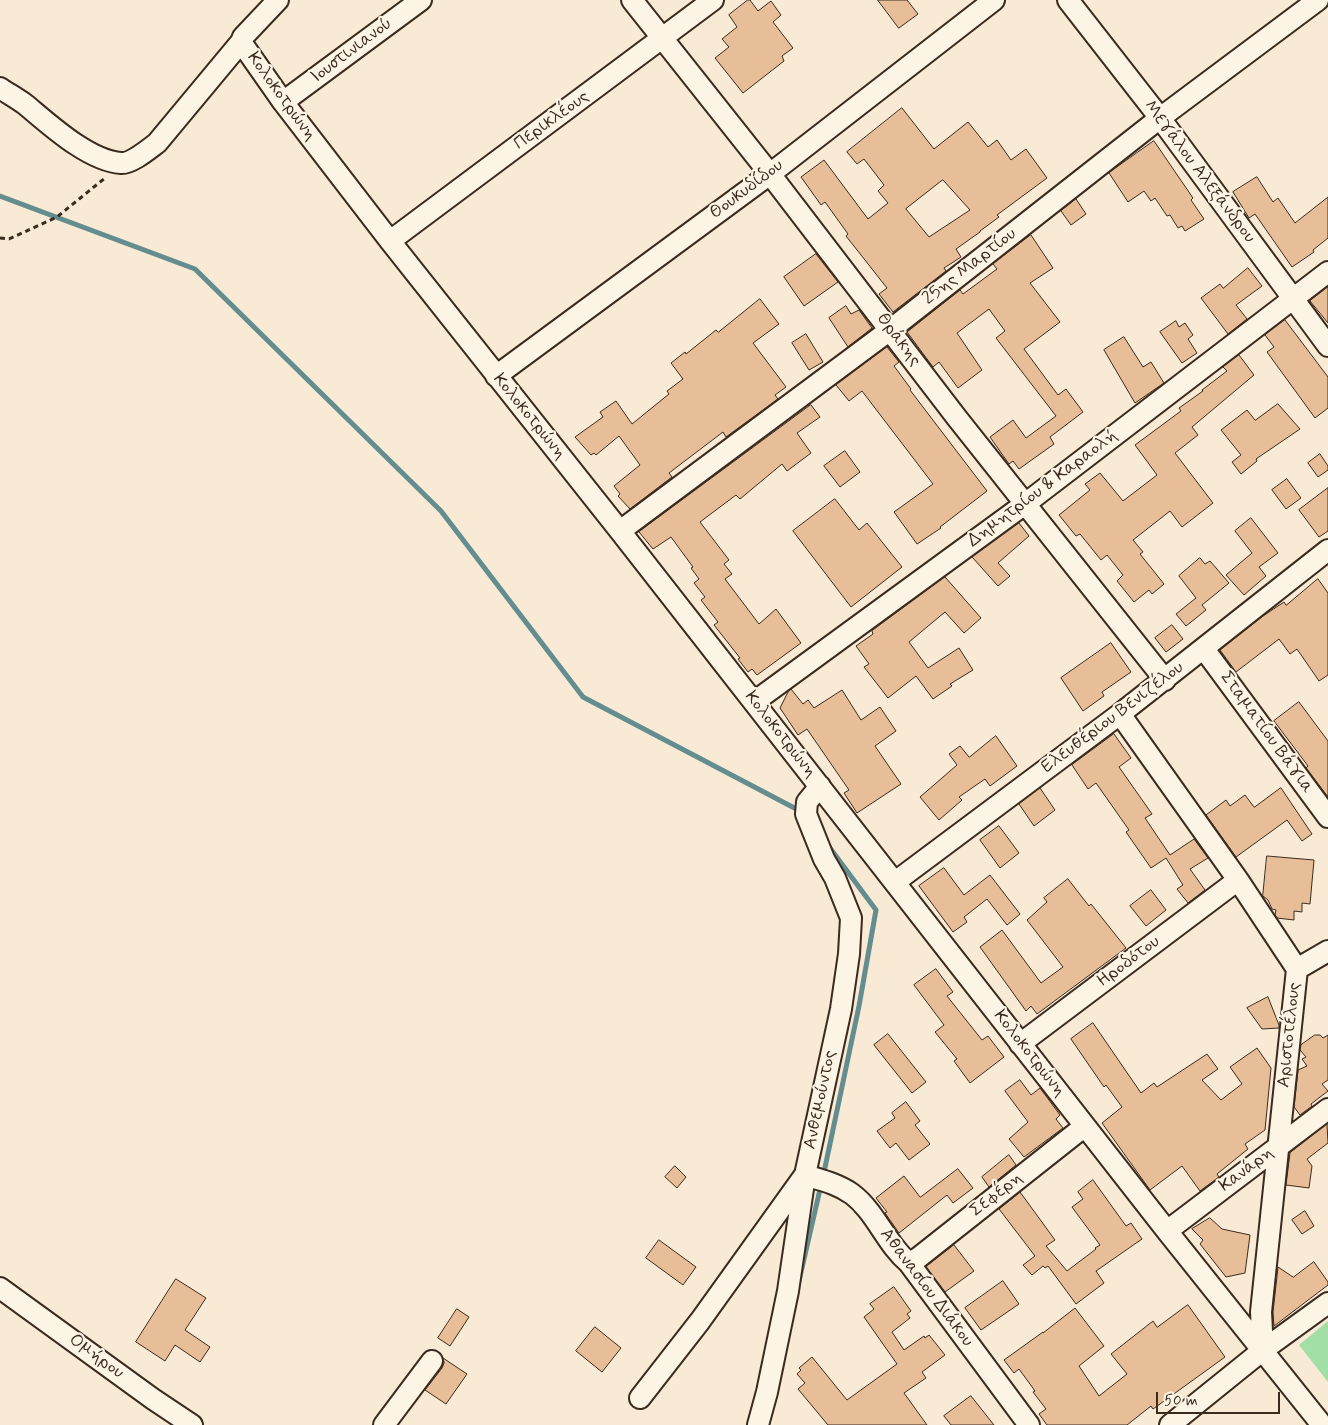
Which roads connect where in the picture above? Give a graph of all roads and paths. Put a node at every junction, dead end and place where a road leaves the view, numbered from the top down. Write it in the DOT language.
graph roads {
  1 [pos="278,0"];
  2 [pos="421,0"];
  3 [pos="632,0"];
  4 [pos="713,0"];
  5 [pos="994,0"];
  6 [pos="1068,0"];
  7 [pos="1318,0"];
  8 [pos="662,39"];
  9 [pos="241,42"];
  10 [pos="0,88"];
  11 [pos="283,102"];
  12 [pos="1160,118"];
  13 [pos="122,163"];
  14 [pos="770,174"];
  15 [pos="0,238"];
  16 [pos="390,241"];
  17 [pos="1328,272"];
  18 [pos="1292,299"];
  19 [pos="890,330"];
  20 [pos="1328,346"];
  21 [pos="496,376"];
  22 [pos="1025,504"];
  23 [pos="620,531"];
  24 [pos="1328,550"];
  25 [pos="1204,649"];
  26 [pos="1165,680"];
  27 [pos="754,702"];
  28 [pos="1120,714"];
  29 [pos="820,786"];
  30 [pos="1328,817"];
  31 [pos="1238,880"];
  32 [pos="895,882"];
  33 [pos="1328,951"];
  34 [pos="1297,969"];
  35 [pos="1020,1044"];
  36 [pos="1328,1109"];
  37 [pos="1085,1126"];
  38 [pos="1278,1147"];
  39 [pos="805,1175"];
  40 [pos="1167,1231"];
  41 [pos="909,1263"];
  42 [pos="0,1288"];
  43 [pos="1328,1303"];
  44 [pos="1263,1350"];
  45 [pos="432,1361"];
  46 [pos="640,1398"];
  47 [pos="192,1425"];
  48 [pos="384,1425"];
  49 [pos="758,1425"];
  50 [pos="1029,1425"];
  51 [pos="1170,1425"];
  52 [pos="1322,1425"];
  1 -- 9 [label="street"];
  2 -- 11 [label="street, Ιουστινιανού"];
  3 -- 8 [label="street, Θράκης"];
  4 -- 8 [label="street, Περικλέους"];
  5 -- 14 [label="street, Θουκυδίδου"];
  6 -- 12 [label="street, Μεγάλου Αλεξάνδρου"];
  7 -- 12 [label="street, 25ης Μαρτίου"];
  8 -- 14 [label="street, Θράκης"];
  8 -- 16 [label="street, Περικλέους"];
  9 -- 11 [label="street, Κολοκοτρώνη"];
  9 -- 13 [label="street"];
  10 -- 13 [label="street"];
  11 -- 16 [label="street, Κολοκοτρώνη"];
  12 -- 18 [label="street, Μεγάλου Αλεξάνδρου"];
  12 -- 19 [label="street, 25ης Μαρτίου"];
  13 -- 15 [label="path"];
  14 -- 19 [label="street, Θράκης"];
  14 -- 21 [label="street, Θουκυδίδου"];
  16 -- 21 [label="street, Κολοκοτρώνη"];
  17 -- 18 [label="street, Δημητρίου & Καραολή"];
  18 -- 20 [label="street, Μεγάλου Αλεξάνδρου"];
  18 -- 22 [label="street, Δημητρίου & Καραολή"];
  19 -- 22 [label="street, Θράκης"];
  19 -- 23 [label="street, 25ης Μαρτίου"];
  21 -- 23 [label="street, Κολοκοτρώνη"];
  22 -- 26 [label="street, Θράκης"];
  22 -- 27 [label="street, Δημητρίου & Καραολή"];
  23 -- 27 [label="street, Κολοκοτρώνη"];
  24 -- 25 [label="street, Ελευθέριου Βενιζέλου"];
  25 -- 26 [label="street, Ελευθέριου Βενιζέλου"];
  25 -- 30 [label="street, Σταματίου Βάγια"];
  26 -- 28 [label="street, Ελευθέριου Βενιζέλου"];
  27 -- 29 [label="street, Κολοκοτρώνη"];
  28 -- 31 [label="street, Αριστοτέλους"];
  28 -- 32 [label="street, Ελευθέριου Βενιζέλου"];
  29 -- 32 [label="street, Κολοκοτρώνη"];
  29 -- 39 [label="street, Ανθεμούντος"];
  31 -- 34 [label="street, Αριστοτέλους"];
  31 -- 35 [label="street, Ηροδότου"];
  32 -- 35 [label="street, Κολοκοτρώνη"];
  33 -- 34 [label="street"];
  34 -- 38 [label="street, Αριστοτέλους"];
  35 -- 37 [label="street, Κολοκοτρώνη"];
  36 -- 38 [label="street, Κανάρη"];
  37 -- 40 [label="street, Κολοκοτρώνη"];
  37 -- 41 [label="street, Σεφέρη"];
  38 -- 40 [label="street, Κανάρη"];
  38 -- 44 [label="street, Αριστοτέλους"];
  39 -- 41 [label="street, Αθανασίου Διάκου"];
  39 -- 46 [label="street"];
  39 -- 49 [label="street, Ανθεμούντος"];
  40 -- 44 [label="street, Κολοκοτρώνη"];
  41 -- 50 [label="street, Αθανασίου Διάκου"];
  42 -- 47 [label="street, Ομήρου"];
  43 -- 44 [label="street"];
  44 -- 51 [label="street"];
  44 -- 52 [label="street, Κολοκοτρώνη"];
  45 -- 48 [label="street"];
}
